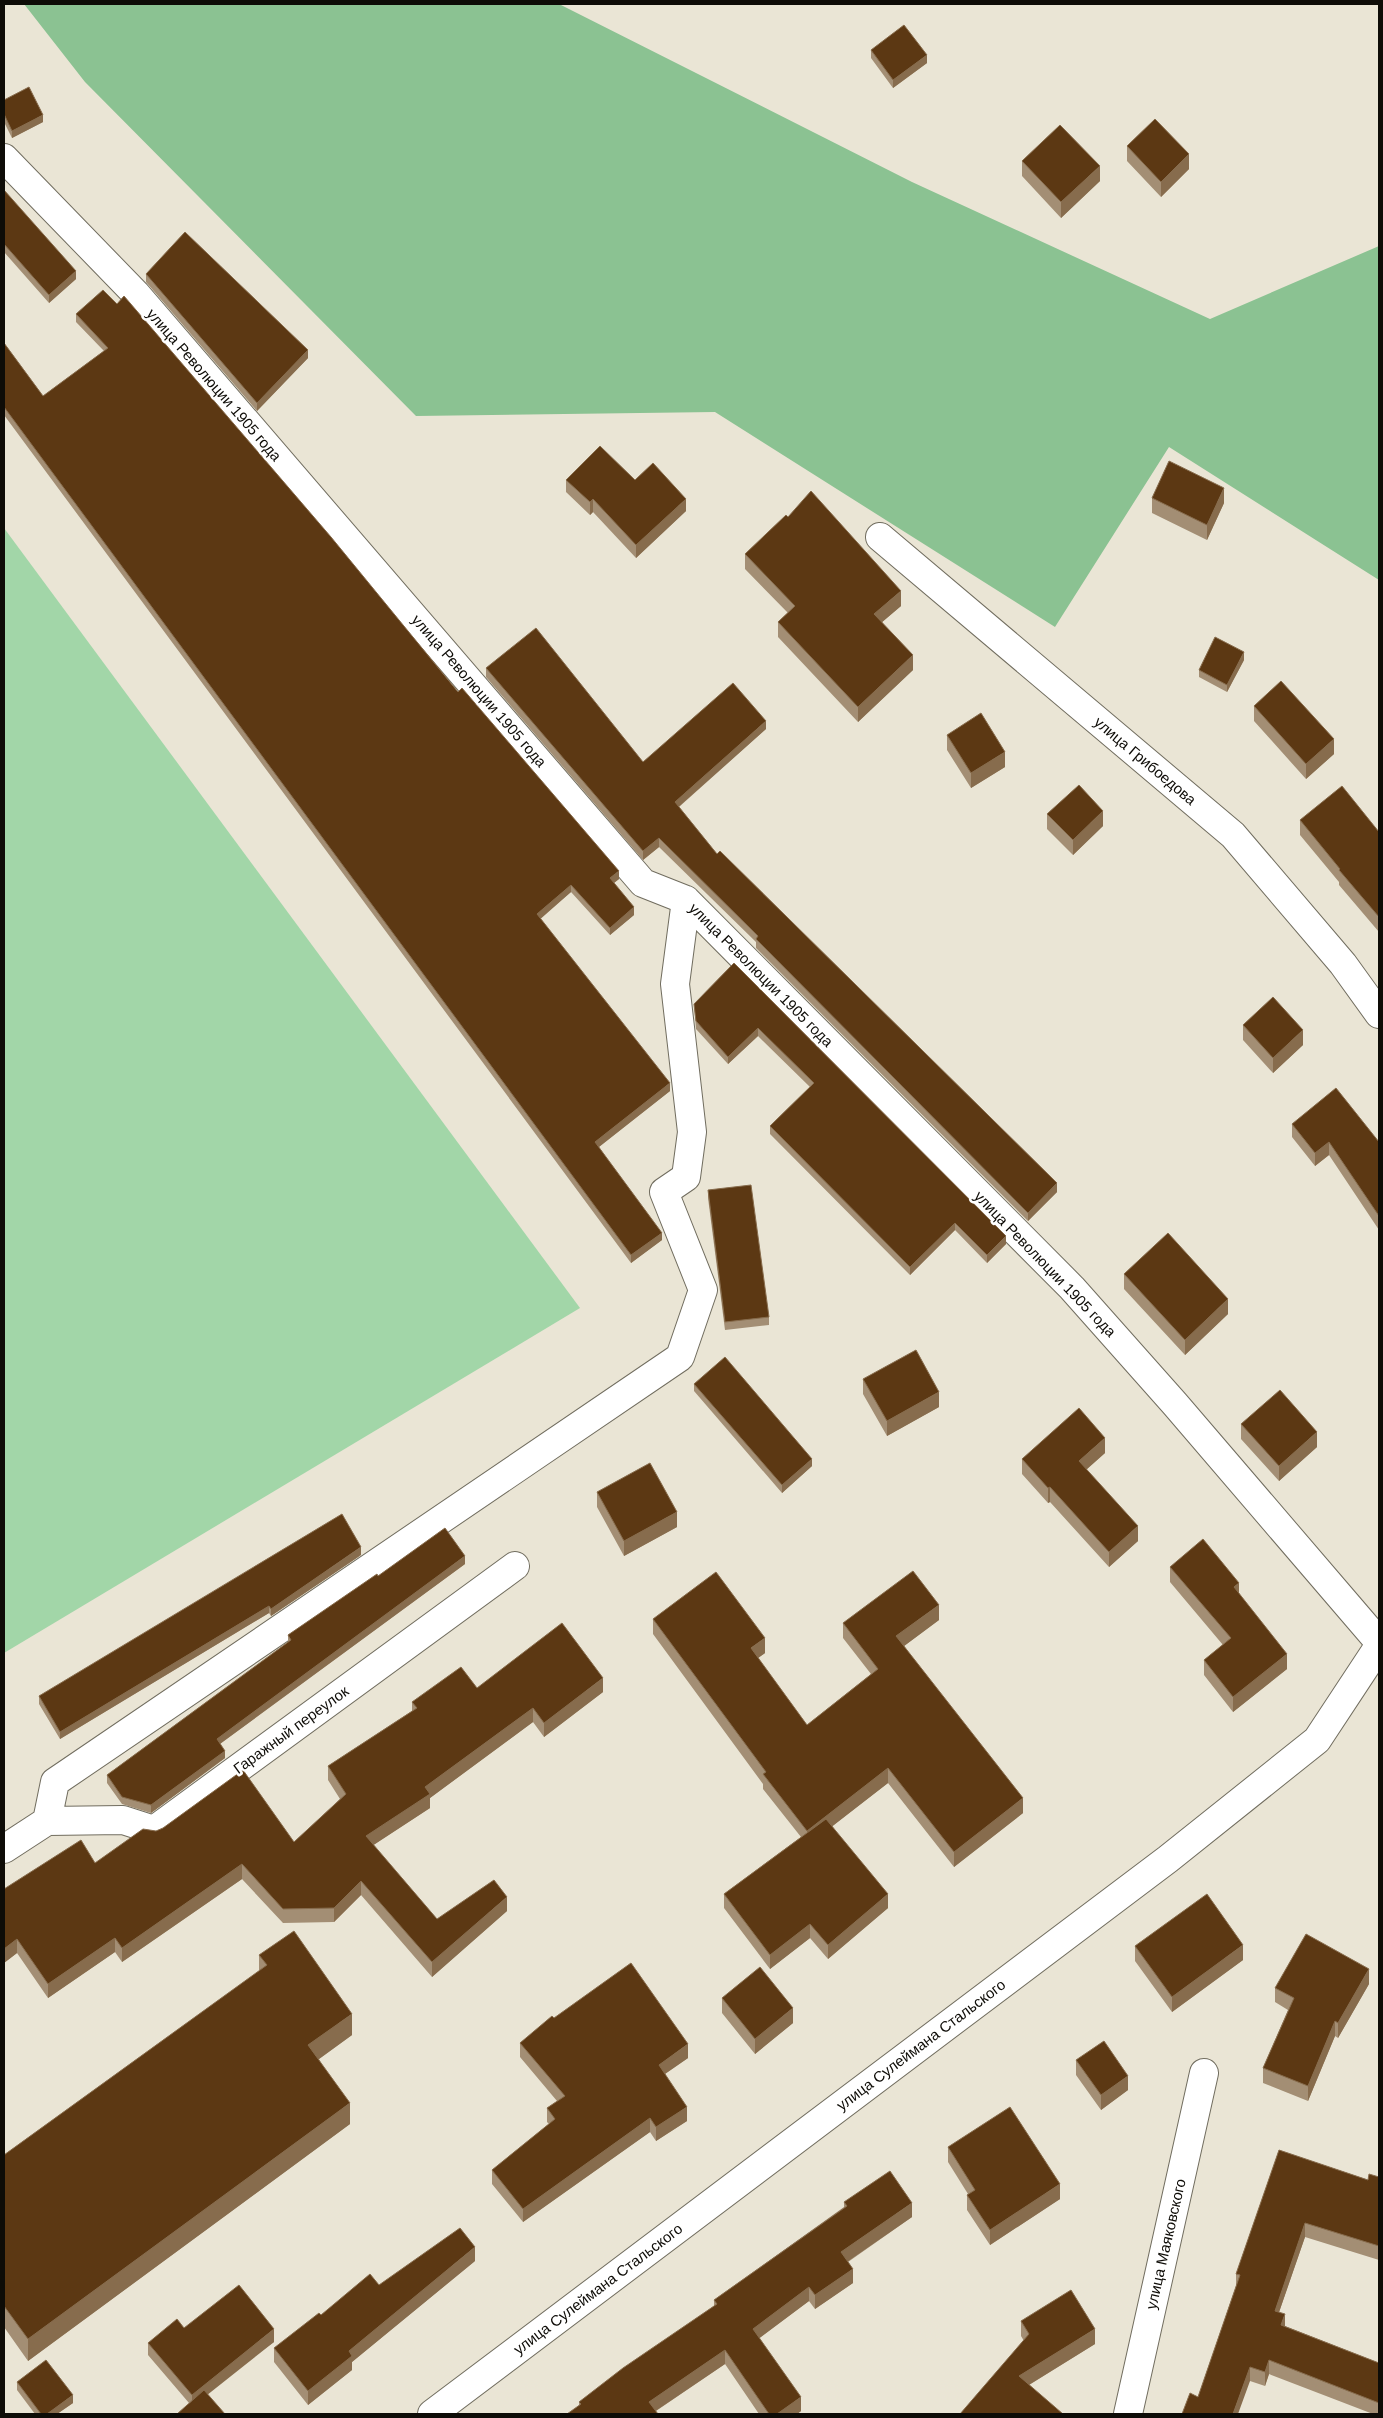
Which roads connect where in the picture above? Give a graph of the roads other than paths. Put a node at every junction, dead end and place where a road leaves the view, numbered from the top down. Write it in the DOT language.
graph roads {
  1 [pos="4,158"];
  2 [pos="880,537"];
  3 [pos="686,900"];
  4 [pos="1379,1014"];
  5 [pos="515,1566"];
  6 [pos="1379,1644"];
  7 [pos="47,1821"];
  8 [pos="4,1849"];
  9 [pos="1204,2073"];
  10 [pos="432,2414"];
  11 [pos="1128,2414"];
  1 -- 3 [label="street, улица Революции 1905 года"];
  2 -- 4 [label="street, улица Грибоедова"];
  3 -- 6 [label="street, улица Революции 1905 года"];
  3 -- 7 [label="street"];
  5 -- 7 [label="street, Гаражный переулок"];
  6 -- 10 [label="street, улица Сулеймана Стальского"];
  7 -- 8 [label="street"];
  9 -- 11 [label="street, улица Маяковского"];
}
